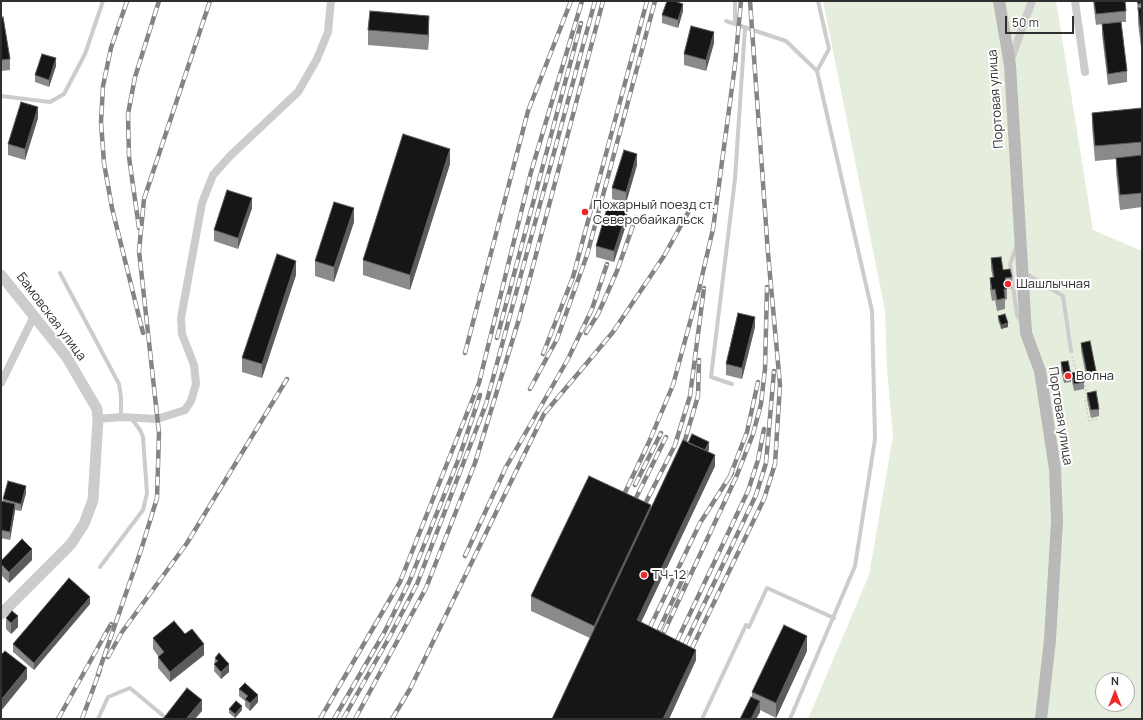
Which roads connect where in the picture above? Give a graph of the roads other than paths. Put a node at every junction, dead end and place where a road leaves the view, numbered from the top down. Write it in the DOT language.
graph roads {
  1 [pos="103,1"];
  2 [pos="331,1"];
  3 [pos="735,1"];
  4 [pos="818,1"];
  5 [pos="999,1"];
  6 [pos="1032,1"];
  7 [pos="1075,1"];
  8 [pos="726,21"];
  9 [pos="735,24"];
  10 [pos="745,28"];
  11 [pos="1010,64"];
  12 [pos="817,70"];
  13 [pos="1085,72"];
  14 [pos="1,96"];
  15 [pos="1019,239"];
  16 [pos="1022,271"];
  17 [pos="60,273"];
  18 [pos="1,275"];
  19 [pos="34,316"];
  20 [pos="1026,333"];
  21 [pos="1071,351"];
  22 [pos="1,383"];
  23 [pos="732,384"];
  24 [pos="121,417"];
  25 [pos="131,418"];
  26 [pos="98,419"];
  27 [pos="100,567"];
  28 [pos="1,614"];
  29 [pos="834,618"];
  30 [pos="166,718"];
  31 [pos="98,719"];
  32 [pos="702,719"];
  33 [pos="790,719"];
  34 [pos="1041,719"];
  1 -- 14 [label="lane"];
  2 -- 25 [label="street"];
  3 -- 9 [label="lane"];
  4 -- 12 [label="lane"];
  5 -- 11 [label="main road, Портовая улица"];
  6 -- 11 [label="street"];
  7 -- 13 [label="street"];
  8 -- 9 [label="lane"];
  9 -- 10 [label="lane"];
  10 -- 12 [label="lane"];
  10 -- 23 [label="lane"];
  11 -- 15 [label="main road, Портовая улица"];
  12 -- 29 [label="lane"];
  15 -- 16 [label="main road, Портовая улица"];
  15 -- 20 [label="lane"];
  16 -- 20 [label="main road, Портовая улица"];
  16 -- 21 [label="lane"];
  17 -- 24 [label="lane"];
  18 -- 19 [label="street, Бамовская улица"];
  19 -- 22 [label="street"];
  19 -- 26 [label="street, Бамовская улица"];
  20 -- 34 [label="main road, Портовая улица"];
  24 -- 25 [label="street"];
  24 -- 26 [label="street"];
  25 -- 27 [label="lane"];
  26 -- 28 [label="street"];
  29 -- 32 [label="lane"];
  29 -- 33 [label="lane"];
  30 -- 31 [label="lane"];
}
